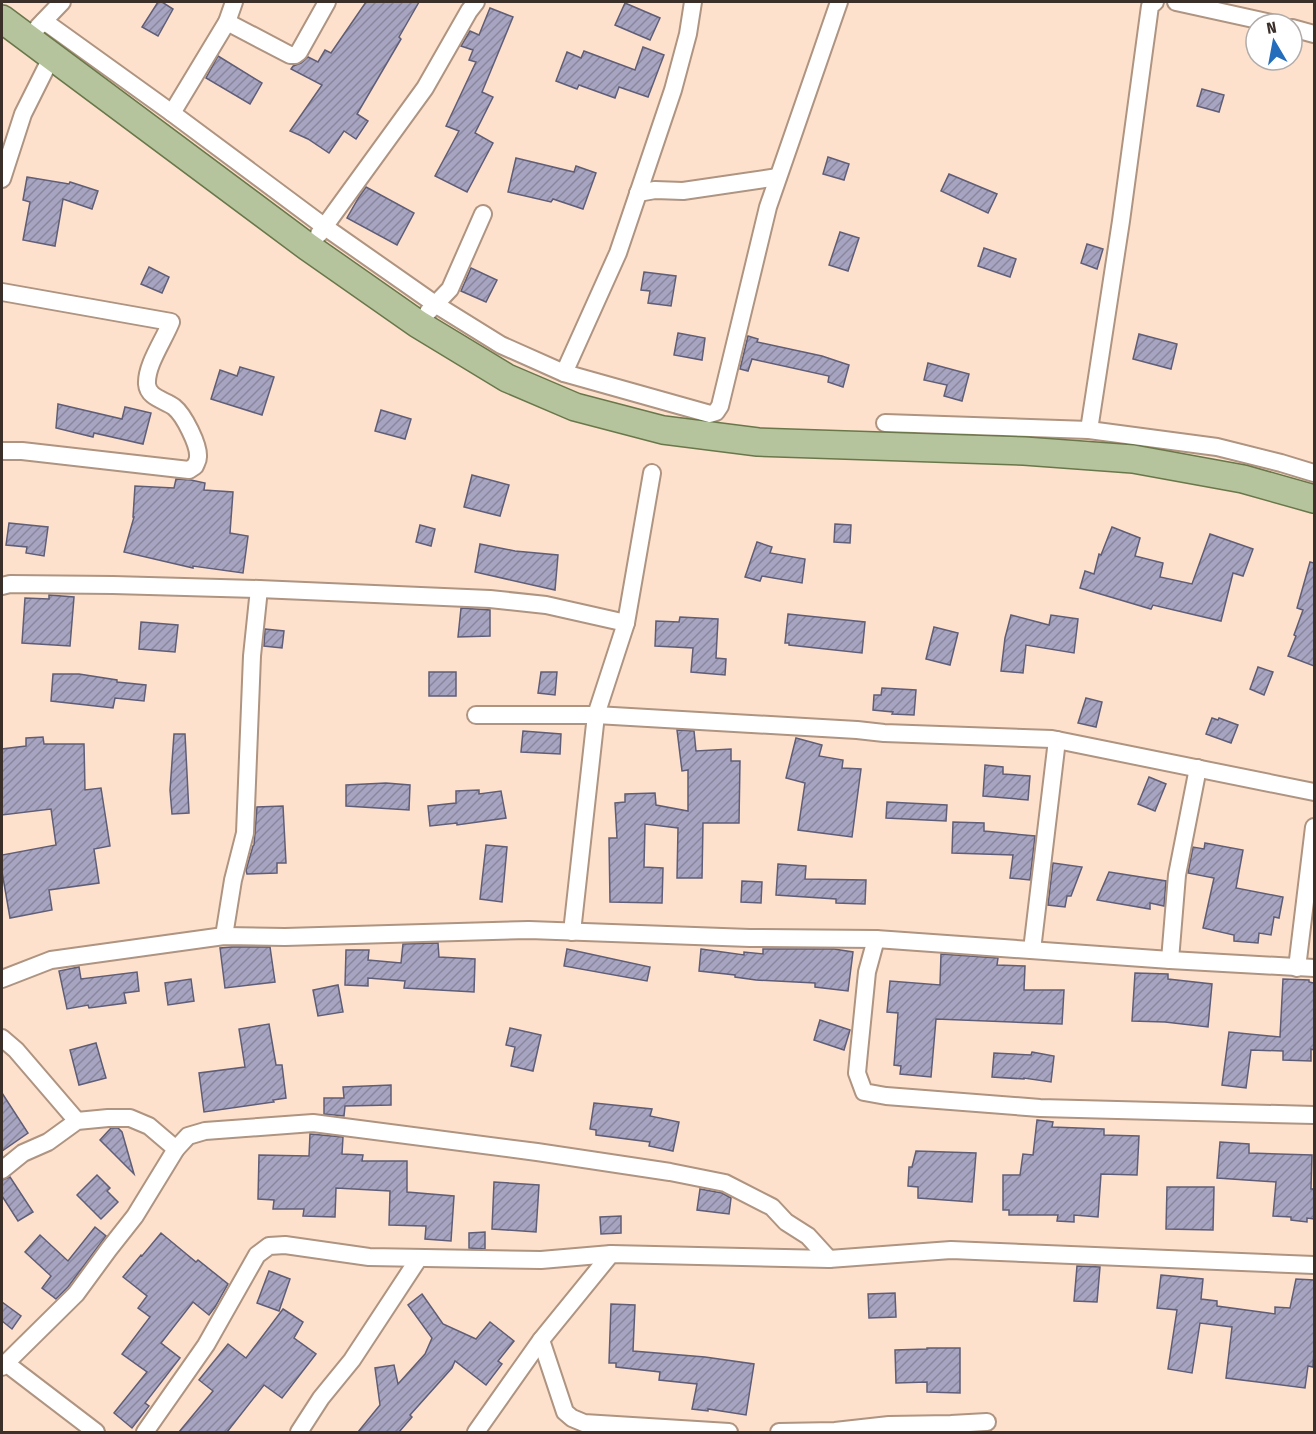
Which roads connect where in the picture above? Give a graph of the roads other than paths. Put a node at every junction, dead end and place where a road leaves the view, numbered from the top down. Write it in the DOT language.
graph roads {
  1 [pos="62,2"];
  2 [pos="234,2"];
  3 [pos="327,2"];
  4 [pos="476,2"];
  5 [pos="693,2"];
  6 [pos="839,2"];
  7 [pos="1155,2"];
  8 [pos="1176,2"];
  9 [pos="1244,17"];
  10 [pos="2,20"];
  11 [pos="227,22"];
  12 [pos="36,30"];
  13 [pos="52,56"];
  14 [pos="172,113"];
  15 [pos="778,177"];
  16 [pos="2,178"];
  17 [pos="638,193"];
  18 [pos="483,214"];
  19 [pos="317,237"];
  20 [pos="2,292"];
  21 [pos="426,314"];
  22 [pos="564,373"];
  23 [pos="885,423"];
  24 [pos="1089,430"];
  25 [pos="2,450"];
  26 [pos="652,473"];
  27 [pos="1314,473"];
  28 [pos="1314,499"];
  29 [pos="2,586"];
  30 [pos="259,588"];
  31 [pos="626,623"];
  32 [pos="476,715"];
  33 [pos="596,715"];
  34 [pos="1057,740"];
  35 [pos="1198,768"];
  36 [pos="1314,792"];
  37 [pos="1314,827"];
  38 [pos="572,932"];
  39 [pos="224,936"];
  40 [pos="876,939"];
  41 [pos="1032,950"];
  42 [pos="1170,960"];
  43 [pos="1297,968"];
  44 [pos="1314,968"];
  45 [pos="2,979"];
  46 [pos="2,1038"];
  47 [pos="1314,1115"];
  48 [pos="77,1121"];
  49 [pos="177,1149"];
  50 [pos="2,1170"];
  51 [pos="611,1254"];
  52 [pos="419,1258"];
  53 [pos="829,1259"];
  54 [pos="1314,1265"];
  55 [pos="541,1340"];
  56 [pos="4,1365"];
  57 [pos="987,1422"];
  58 [pos="96,1432"];
  59 [pos="145,1432"];
  60 [pos="299,1432"];
  61 [pos="476,1432"];
  62 [pos="729,1432"];
  63 [pos="779,1432"];
  1 -- 12 [label="street"];
  2 -- 11 [label="street"];
  3 -- 11 [label="street"];
  4 -- 19 [label="street"];
  5 -- 17 [label="street"];
  6 -- 15 [label="street"];
  7 -- 24 [label="street"];
  8 -- 9 [label="street"];
  10 -- 12 [label="main road"];
  11 -- 14 [label="street"];
  12 -- 13 [label="main road"];
  12 -- 14 [label="street"];
  13 -- 16 [label="street"];
  13 -- 19 [label="main road"];
  14 -- 19 [label="street"];
  15 -- 17 [label="street"];
  15 -- 22 [label="street"];
  17 -- 22 [label="street"];
  18 -- 21 [label="street"];
  19 -- 21 [label="main road"];
  20 -- 25 [label="street"];
  21 -- 22 [label="street"];
  21 -- 28 [label="main road"];
  23 -- 24 [label="street"];
  24 -- 27 [label="street"];
  26 -- 31 [label="street"];
  29 -- 30 [label="street"];
  30 -- 31 [label="street"];
  30 -- 39 [label="street"];
  31 -- 33 [label="street"];
  32 -- 33 [label="street"];
  33 -- 34 [label="street"];
  33 -- 38 [label="street"];
  34 -- 35 [label="street"];
  34 -- 41 [label="street"];
  35 -- 36 [label="street"];
  35 -- 42 [label="street"];
  37 -- 43 [label="street"];
  38 -- 39 [label="street"];
  38 -- 40 [label="street"];
  39 -- 45 [label="street"];
  40 -- 41 [label="street"];
  40 -- 47 [label="street"];
  41 -- 42 [label="street"];
  42 -- 43 [label="street"];
  43 -- 44 [label="street"];
  46 -- 48 [label="street"];
  48 -- 49 [label="street"];
  48 -- 50 [label="street"];
  49 -- 53 [label="street"];
  49 -- 56 [label="street"];
  51 -- 52 [label="street"];
  51 -- 53 [label="street"];
  51 -- 55 [label="street"];
  52 -- 59 [label="street"];
  52 -- 60 [label="street"];
  53 -- 54 [label="street"];
  55 -- 61 [label="street"];
  55 -- 62 [label="street"];
  56 -- 58 [label="street"];
  57 -- 63 [label="street"];
}
